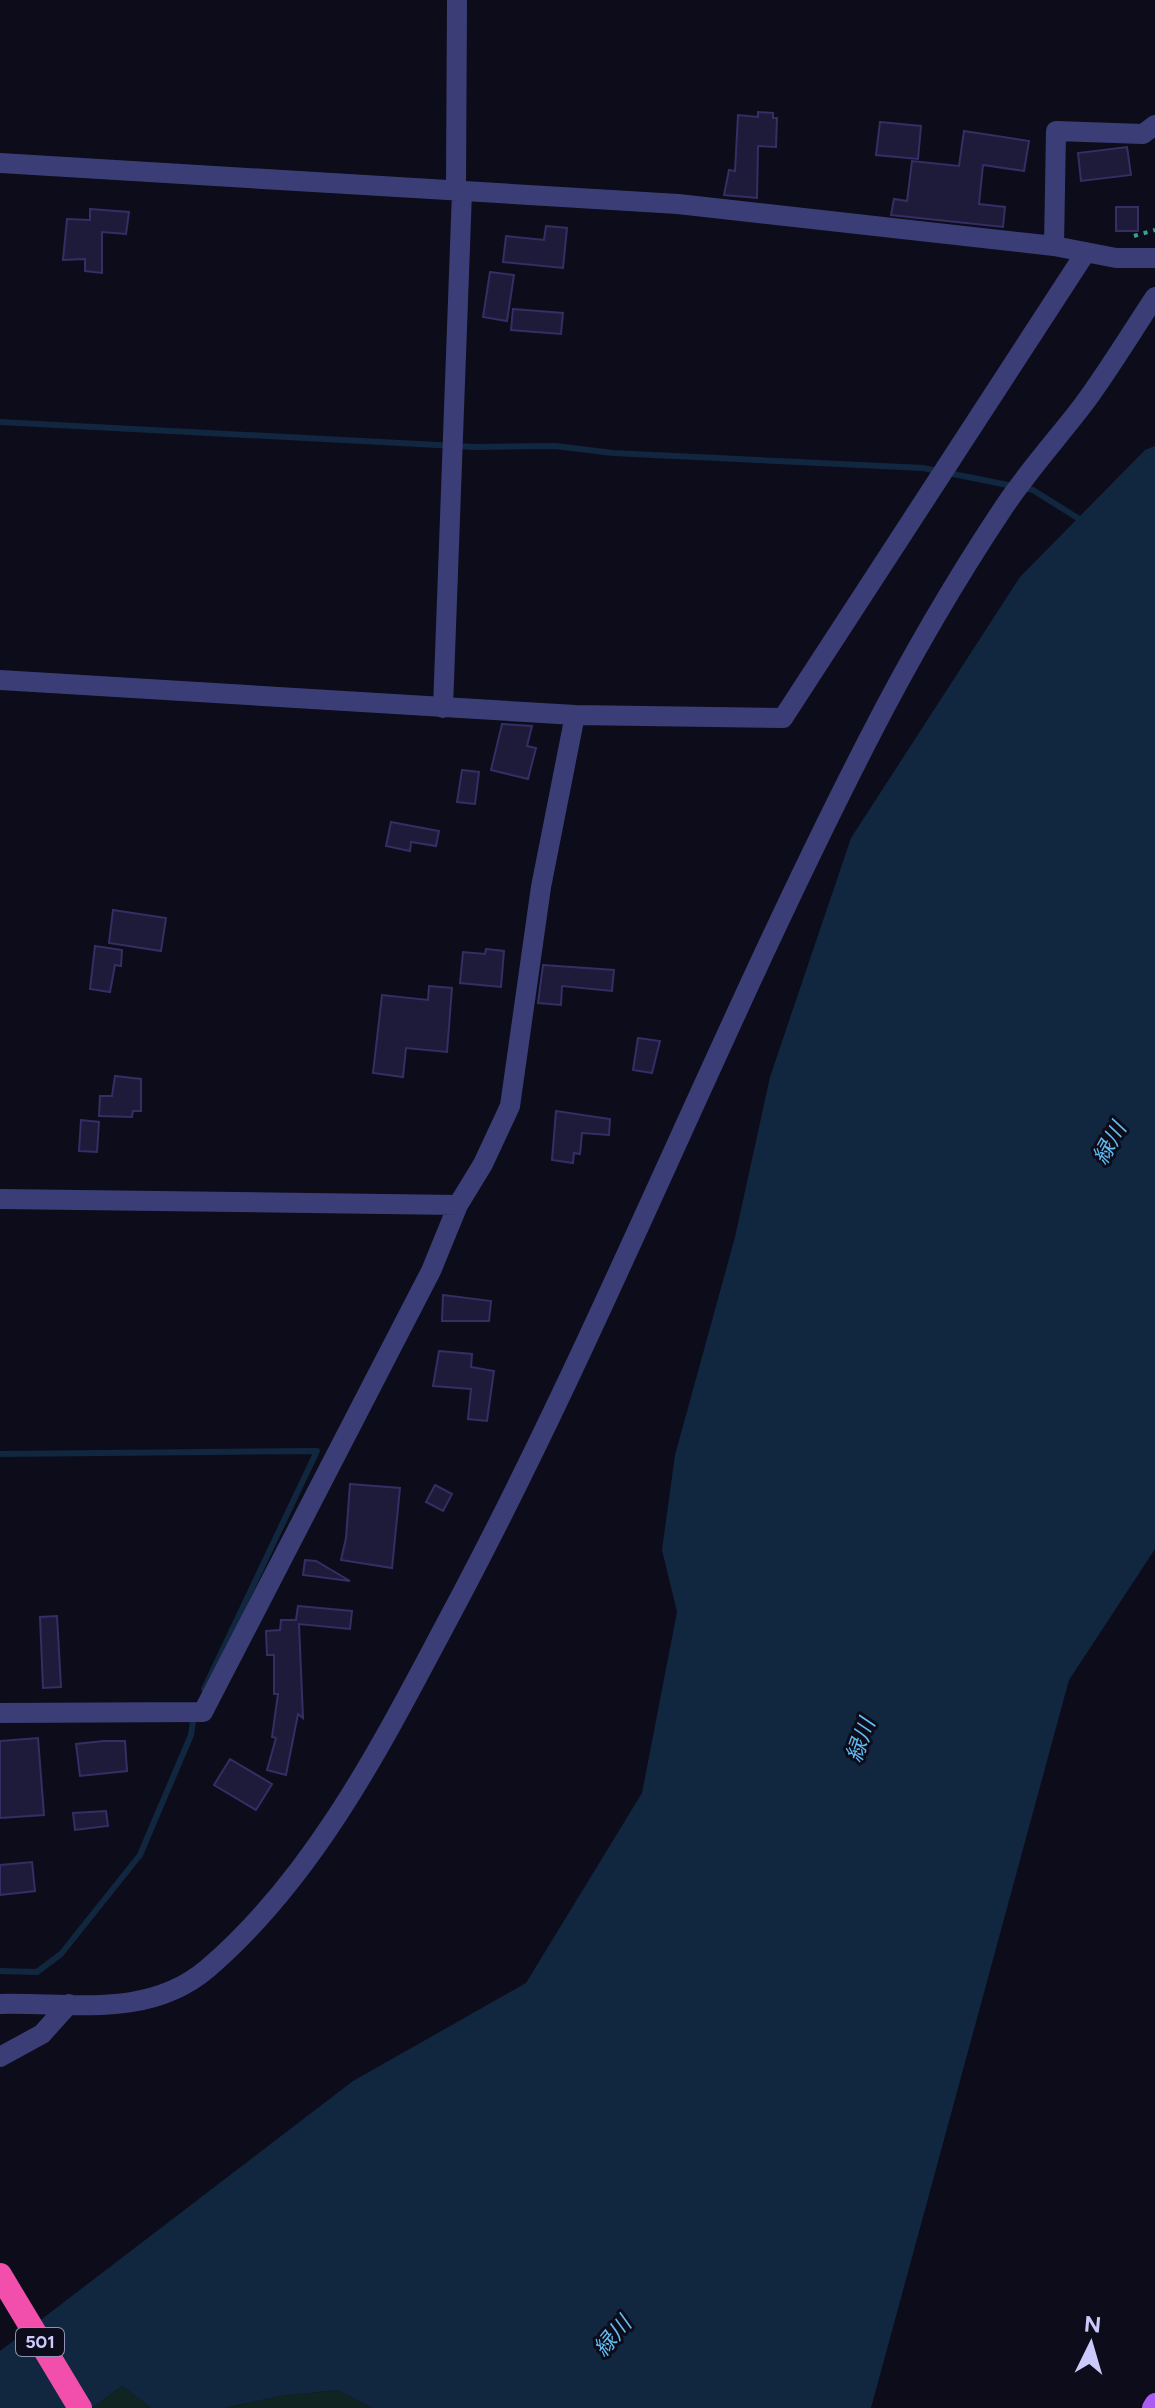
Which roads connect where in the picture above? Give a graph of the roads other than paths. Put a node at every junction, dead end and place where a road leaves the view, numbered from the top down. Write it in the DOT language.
graph roads {
  1 [pos="457,0"];
  2 [pos="1155,125"];
  3 [pos="0,163"];
  4 [pos="462,192"];
  5 [pos="1054,246"];
  6 [pos="1086,252"];
  7 [pos="1155,258"];
  8 [pos="1155,297"];
  9 [pos="0,680"];
  10 [pos="443,708"];
  11 [pos="575,715"];
  12 [pos="0,1199"];
  13 [pos="458,1205"];
  14 [pos="0,1713"];
  15 [pos="0,2004"];
  16 [pos="69,2004"];
  17 [pos="0,2057"];
  18 [pos="0,2275"];
  19 [pos="80,2408"];
  1 -- 4 [label="street"];
  2 -- 5 [label="street"];
  3 -- 4 [label="street"];
  4 -- 5 [label="street"];
  4 -- 10 [label="street"];
  5 -- 6 [label="street"];
  6 -- 7 [label="street"];
  6 -- 11 [label="street"];
  8 -- 16 [label="street"];
  9 -- 10 [label="street"];
  10 -- 11 [label="street"];
  11 -- 13 [label="street"];
  12 -- 13 [label="street"];
  13 -- 14 [label="street"];
  15 -- 16 [label="street"];
  16 -- 17 [label="street"];
  18 -- 19 [label="highway, 501"];
}
